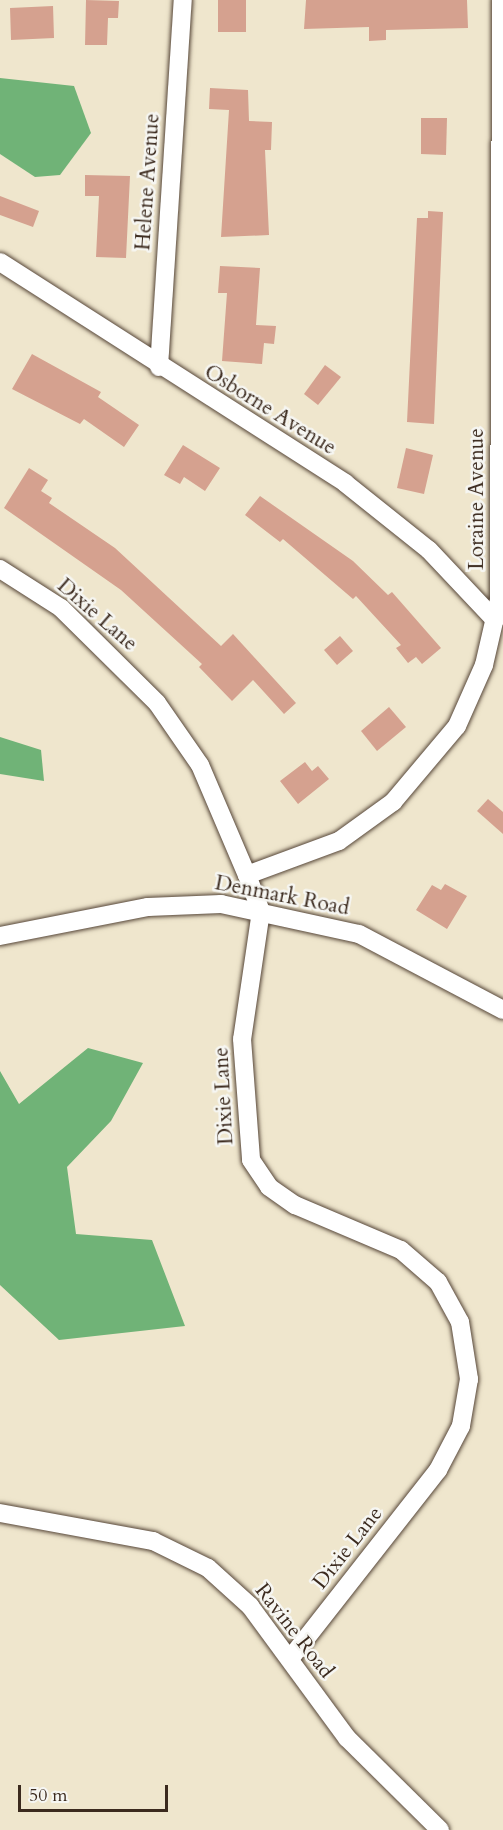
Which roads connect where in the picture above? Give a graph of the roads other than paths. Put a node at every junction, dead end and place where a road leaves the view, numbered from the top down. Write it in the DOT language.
graph roads {
  1 [pos="183,0"];
  2 [pos="501,0"];
  3 [pos="0,262"];
  4 [pos="159,367"];
  5 [pos="0,569"];
  6 [pos="495,621"];
  7 [pos="247,875"];
  8 [pos="261,911"];
  9 [pos="0,936"];
  10 [pos="503,1010"];
  11 [pos="0,1513"];
  12 [pos="290,1659"];
  13 [pos="440,1830"];
  1 -- 4 [label="street, Helene Avenue"];
  2 -- 6 [label="street, Loraine Avenue"];
  3 -- 4 [label="street, Osborne Avenue"];
  4 -- 6 [label="street, Osborne Avenue"];
  5 -- 7 [label="street, Dixie Lane"];
  6 -- 7 [label="street, Loraine Avenue"];
  7 -- 8 [label="street, Dixie Lane"];
  8 -- 9 [label="street, Denmark Road"];
  8 -- 10 [label="street, Denmark Road"];
  8 -- 12 [label="street, Dixie Lane"];
  11 -- 12 [label="street, Ravine Road"];
  12 -- 13 [label="street, Ravine Road"];
}
